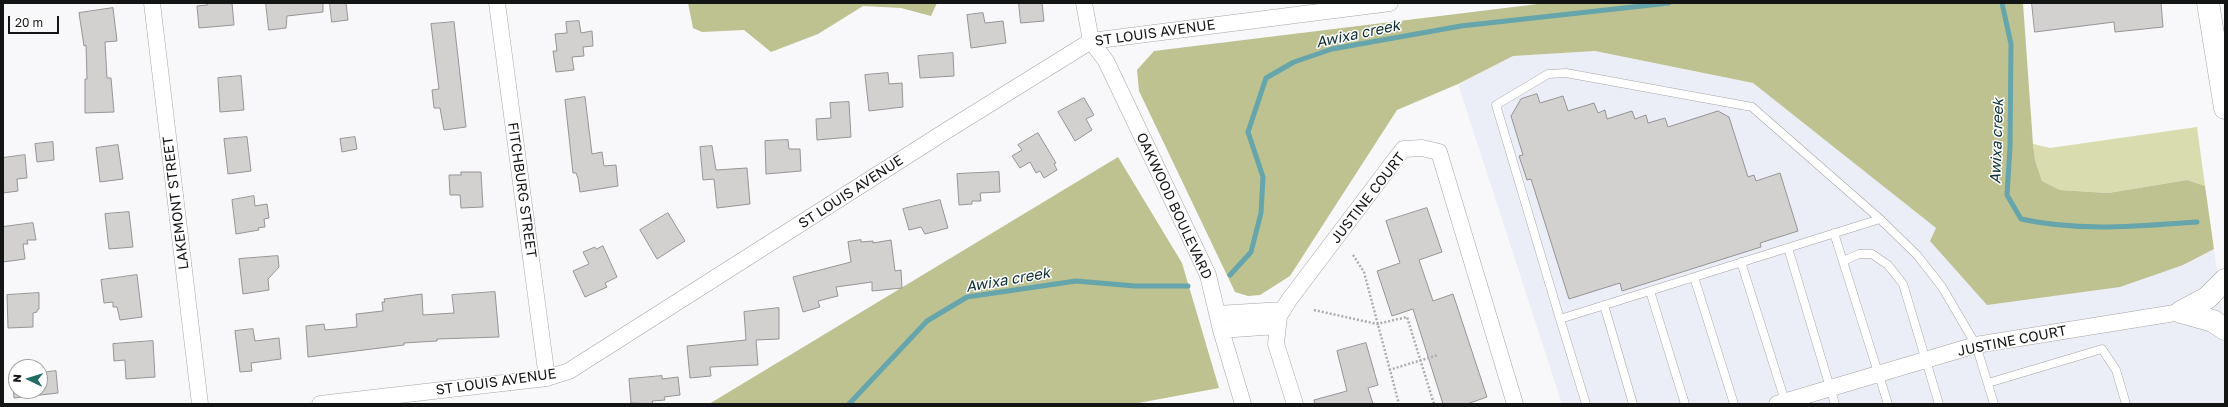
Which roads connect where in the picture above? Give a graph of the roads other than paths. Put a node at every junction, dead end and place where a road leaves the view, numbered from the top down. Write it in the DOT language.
graph roads {
  1 [pos="152,3"];
  2 [pos="497,3"];
  3 [pos="1084,3"];
  4 [pos="1390,3"];
  5 [pos="2208,3"];
  6 [pos="1091,41"];
  7 [pos="2225,108"];
  8 [pos="1880,219"];
  9 [pos="1834,233"];
  10 [pos="1788,248"];
  11 [pos="1843,261"];
  12 [pos="1741,262"];
  13 [pos="1694,277"];
  14 [pos="2225,280"];
  15 [pos="1650,291"];
  16 [pos="1604,305"];
  17 [pos="1283,310"];
  18 [pos="2181,312"];
  19 [pos="1217,314"];
  20 [pos="1560,319"];
  21 [pos="1277,326"];
  22 [pos="2225,329"];
  23 [pos="1221,330"];
  24 [pos="1976,344"];
  25 [pos="1925,360"];
  26 [pos="1879,374"];
  27 [pos="547,378"];
  28 [pos="1988,383"];
  29 [pos="1830,388"];
  30 [pos="1783,403"];
  31 [pos="200,404"];
  32 [pos="320,404"];
  33 [pos="1243,404"];
  34 [pos="1295,404"];
  35 [pos="1515,404"];
  36 [pos="1586,404"];
  37 [pos="1633,404"];
  38 [pos="1686,404"];
  39 [pos="1734,404"];
  40 [pos="1835,404"];
  41 [pos="1888,404"];
  42 [pos="1938,404"];
  43 [pos="1994,404"];
  44 [pos="2126,404"];
  1 -- 31 [label="street, LAKEMONT STREET"];
  2 -- 27 [label="street, FITCHBURG STREET"];
  3 -- 6 [label="street"];
  4 -- 6 [label="street, ST LOUIS AVENUE"];
  5 -- 7 [label="main road"];
  6 -- 19 [label="street, OAKWOOD BOULEVARD"];
  6 -- 27 [label="street, ST LOUIS AVENUE"];
  8 -- 9 [label="lane"];
  8 -- 20 [label="lane"];
  8 -- 24 [label="lane"];
  9 -- 10 [label="lane"];
  9 -- 11 [label="lane"];
  10 -- 12 [label="lane"];
  10 -- 29 [label="lane"];
  11 -- 25 [label="lane"];
  11 -- 26 [label="lane"];
  12 -- 13 [label="lane"];
  12 -- 30 [label="lane"];
  13 -- 15 [label="lane"];
  13 -- 39 [label="lane"];
  14 -- 18 [label="main road"];
  15 -- 16 [label="lane"];
  15 -- 38 [label="lane"];
  16 -- 20 [label="lane"];
  16 -- 37 [label="lane"];
  17 -- 19 [label="street"];
  17 -- 21 [label="street, JUSTINE COURT"];
  17 -- 35 [label="street, JUSTINE COURT"];
  18 -- 22 [label="main road"];
  18 -- 24 [label="street, JUSTINE COURT"];
  19 -- 23 [label="street, OAKWOOD BOULEVARD"];
  20 -- 36 [label="lane"];
  21 -- 23 [label="street"];
  21 -- 34 [label="street, JUSTINE COURT"];
  23 -- 33 [label="street, OAKWOOD BOULEVARD"];
  24 -- 25 [label="street, JUSTINE COURT"];
  24 -- 28 [label="lane"];
  25 -- 26 [label="street, JUSTINE COURT"];
  25 -- 42 [label="lane"];
  26 -- 29 [label="street, JUSTINE COURT"];
  26 -- 41 [label="lane"];
  27 -- 32 [label="street, ST LOUIS AVENUE"];
  28 -- 43 [label="lane"];
  28 -- 44 [label="lane"];
  29 -- 30 [label="street, JUSTINE COURT"];
  29 -- 40 [label="lane"];
}
